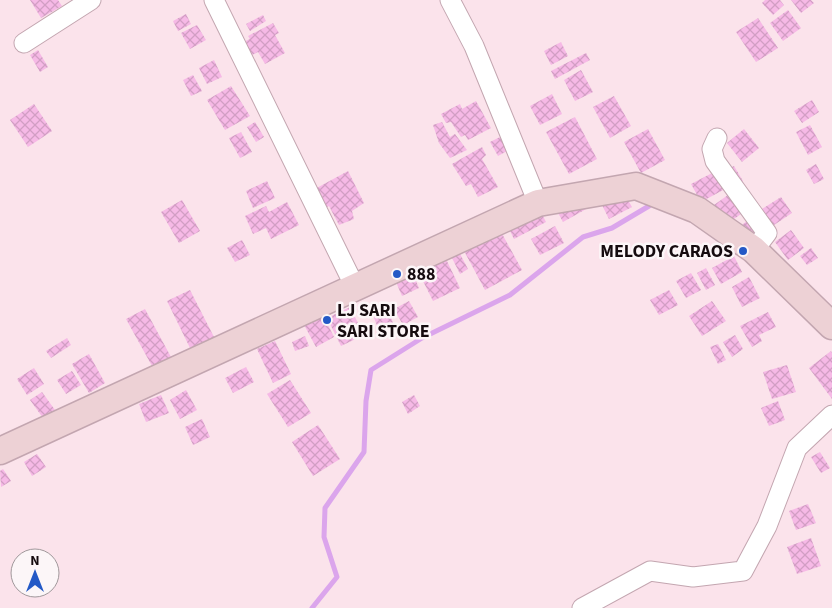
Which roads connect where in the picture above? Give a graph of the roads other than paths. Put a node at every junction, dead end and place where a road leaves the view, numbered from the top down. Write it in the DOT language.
graph roads {
  1 [pos="91,0"];
  2 [pos="214,0"];
  3 [pos="450,0"];
  4 [pos="24,43"];
  5 [pos="717,138"];
  6 [pos="538,203"];
  7 [pos="754,250"];
  8 [pos="355,287"];
  9 [pos="832,326"];
  10 [pos="832,415"];
  11 [pos="0,451"];
  12 [pos="582,608"];
  1 -- 4 [label="street"];
  2 -- 8 [label="street"];
  3 -- 6 [label="street"];
  5 -- 7 [label="street"];
  6 -- 7 [label="street"];
  6 -- 8 [label="street"];
  7 -- 9 [label="street"];
  8 -- 11 [label="street"];
  10 -- 12 [label="street"];
}
